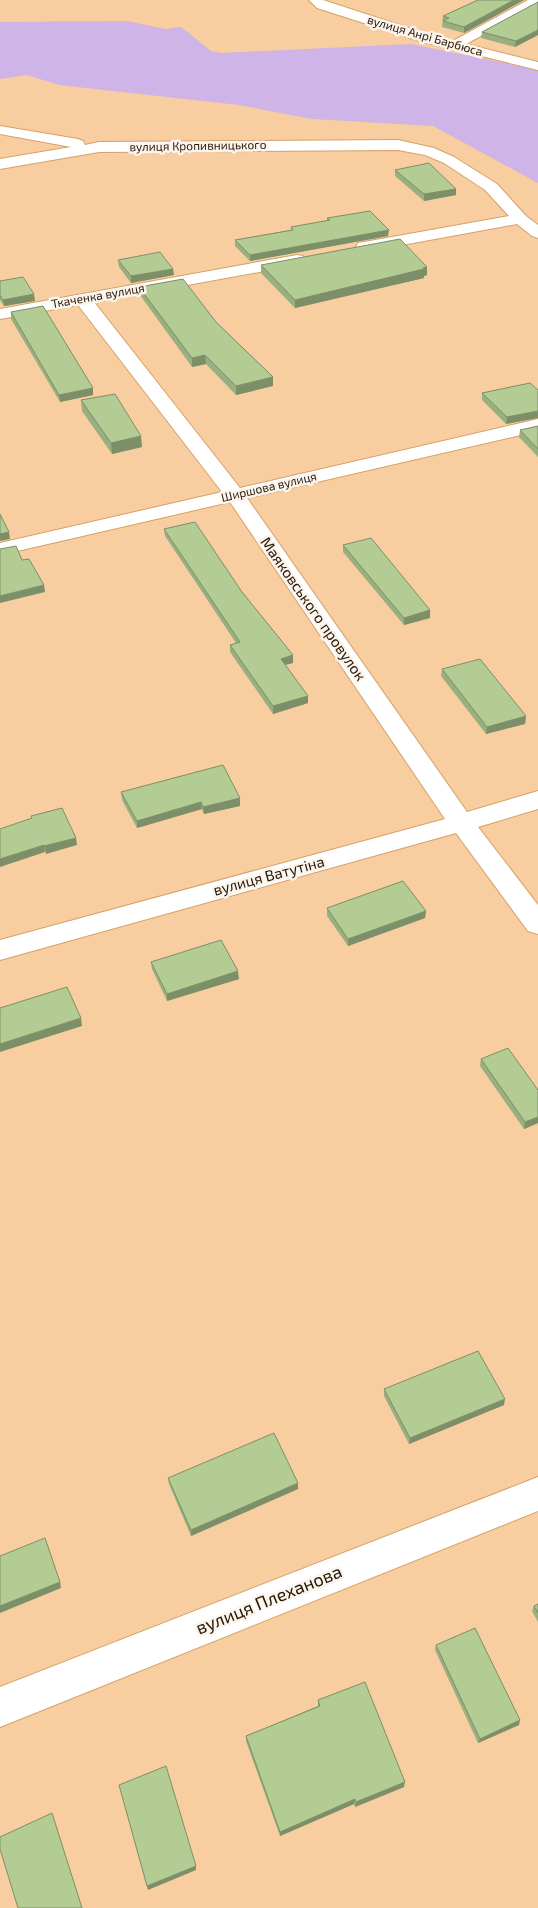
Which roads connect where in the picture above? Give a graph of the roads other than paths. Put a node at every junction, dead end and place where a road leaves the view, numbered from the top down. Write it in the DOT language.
graph roads {
  1 [pos="315,0"];
  2 [pos="538,0"];
  3 [pos="455,46"];
  4 [pos="538,66"];
  5 [pos="0,130"];
  6 [pos="99,147"];
  7 [pos="0,164"];
  8 [pos="520,218"];
  9 [pos="538,233"];
  10 [pos="345,251"];
  11 [pos="316,256"];
  12 [pos="82,299"];
  13 [pos="0,314"];
  14 [pos="538,425"];
  15 [pos="235,495"];
  16 [pos="0,549"];
  17 [pos="538,800"];
  18 [pos="462,823"];
  19 [pos="538,924"];
  20 [pos="0,950"];
  21 [pos="538,1494"];
  22 [pos="0,1707"];
  1 -- 3 [label="street, вулиця Анрі Барбюса"];
  2 -- 3 [label="street"];
  3 -- 4 [label="street, вулиця Анрі Барбюса"];
  5 -- 6 [label="street"];
  6 -- 7 [label="street, вулиця Кропивницького"];
  6 -- 8 [label="street, вулиця Кропивницького"];
  8 -- 9 [label="street, вулиця Кропивницького"];
  8 -- 10 [label="street"];
  11 -- 12 [label="street, Ткаченка вулиця"];
  12 -- 13 [label="street, Ткаченка вулиця"];
  12 -- 15 [label="street, Маяковського провулок"];
  14 -- 15 [label="street, Ширшова вулиця"];
  15 -- 16 [label="street, Ширшова вулиця"];
  15 -- 18 [label="street, Маяковського провулок"];
  17 -- 18 [label="street, вулиця Ватутіна"];
  18 -- 19 [label="street, Маяковського провулок"];
  18 -- 20 [label="street, вулиця Ватутіна"];
  21 -- 22 [label="street, вулиця Плеханова"];
}
